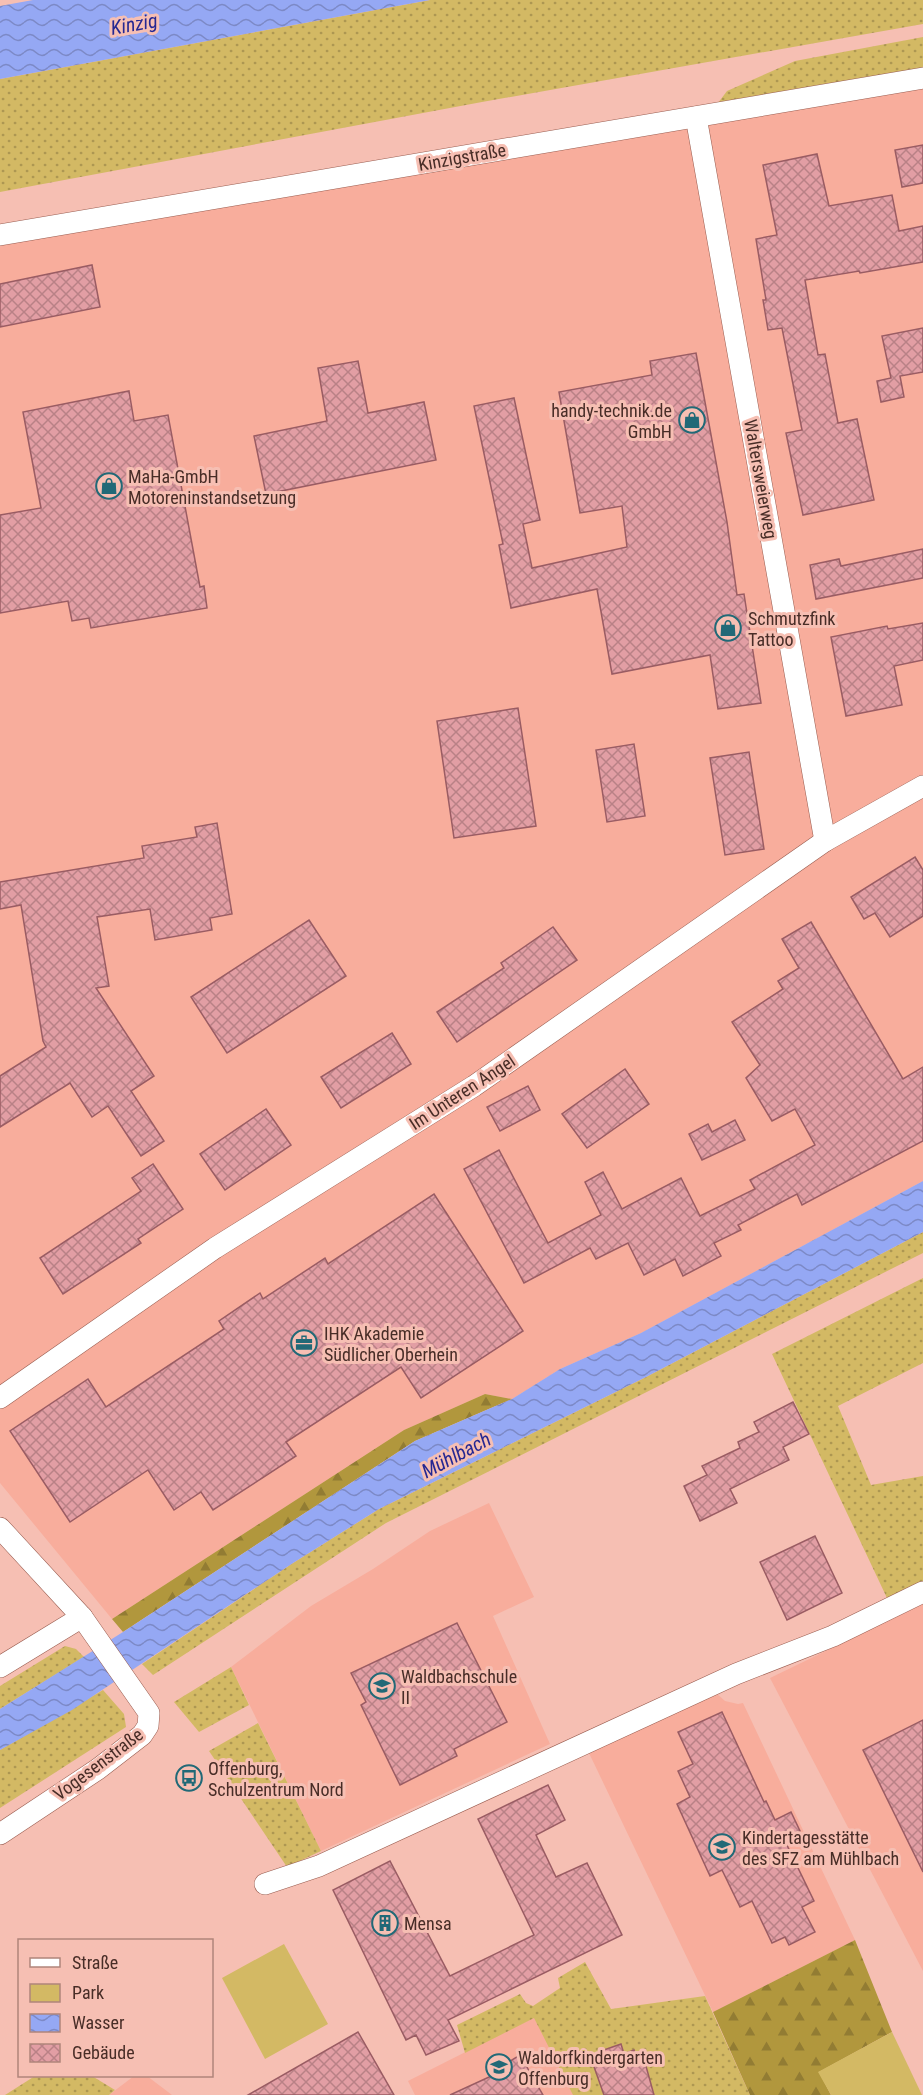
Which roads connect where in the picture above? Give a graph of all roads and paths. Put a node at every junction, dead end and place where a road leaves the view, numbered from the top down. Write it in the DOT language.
graph roads {
  1 [pos="923,78"];
  2 [pos="696,117"];
  3 [pos="0,235"];
  4 [pos="923,786"];
  5 [pos="825,841"];
  6 [pos="0,1398"];
  7 [pos="0,1528"];
  8 [pos="923,1592"];
  9 [pos="82,1617"];
  10 [pos="0,1668"];
  11 [pos="0,1834"];
  12 [pos="265,1884"];
  1 -- 2 [label="street, Kinzigstraße"];
  2 -- 3 [label="street, Kinzigstraße"];
  2 -- 5 [label="street, Waltersweierweg"];
  4 -- 5 [label="street, Im Unteren Angel"];
  5 -- 6 [label="street, Im Unteren Angel"];
  7 -- 9 [label="street, Vogesenstraße"];
  8 -- 12 [label="street"];
  9 -- 10 [label="street"];
  9 -- 11 [label="street, Vogesenstraße"];
}
